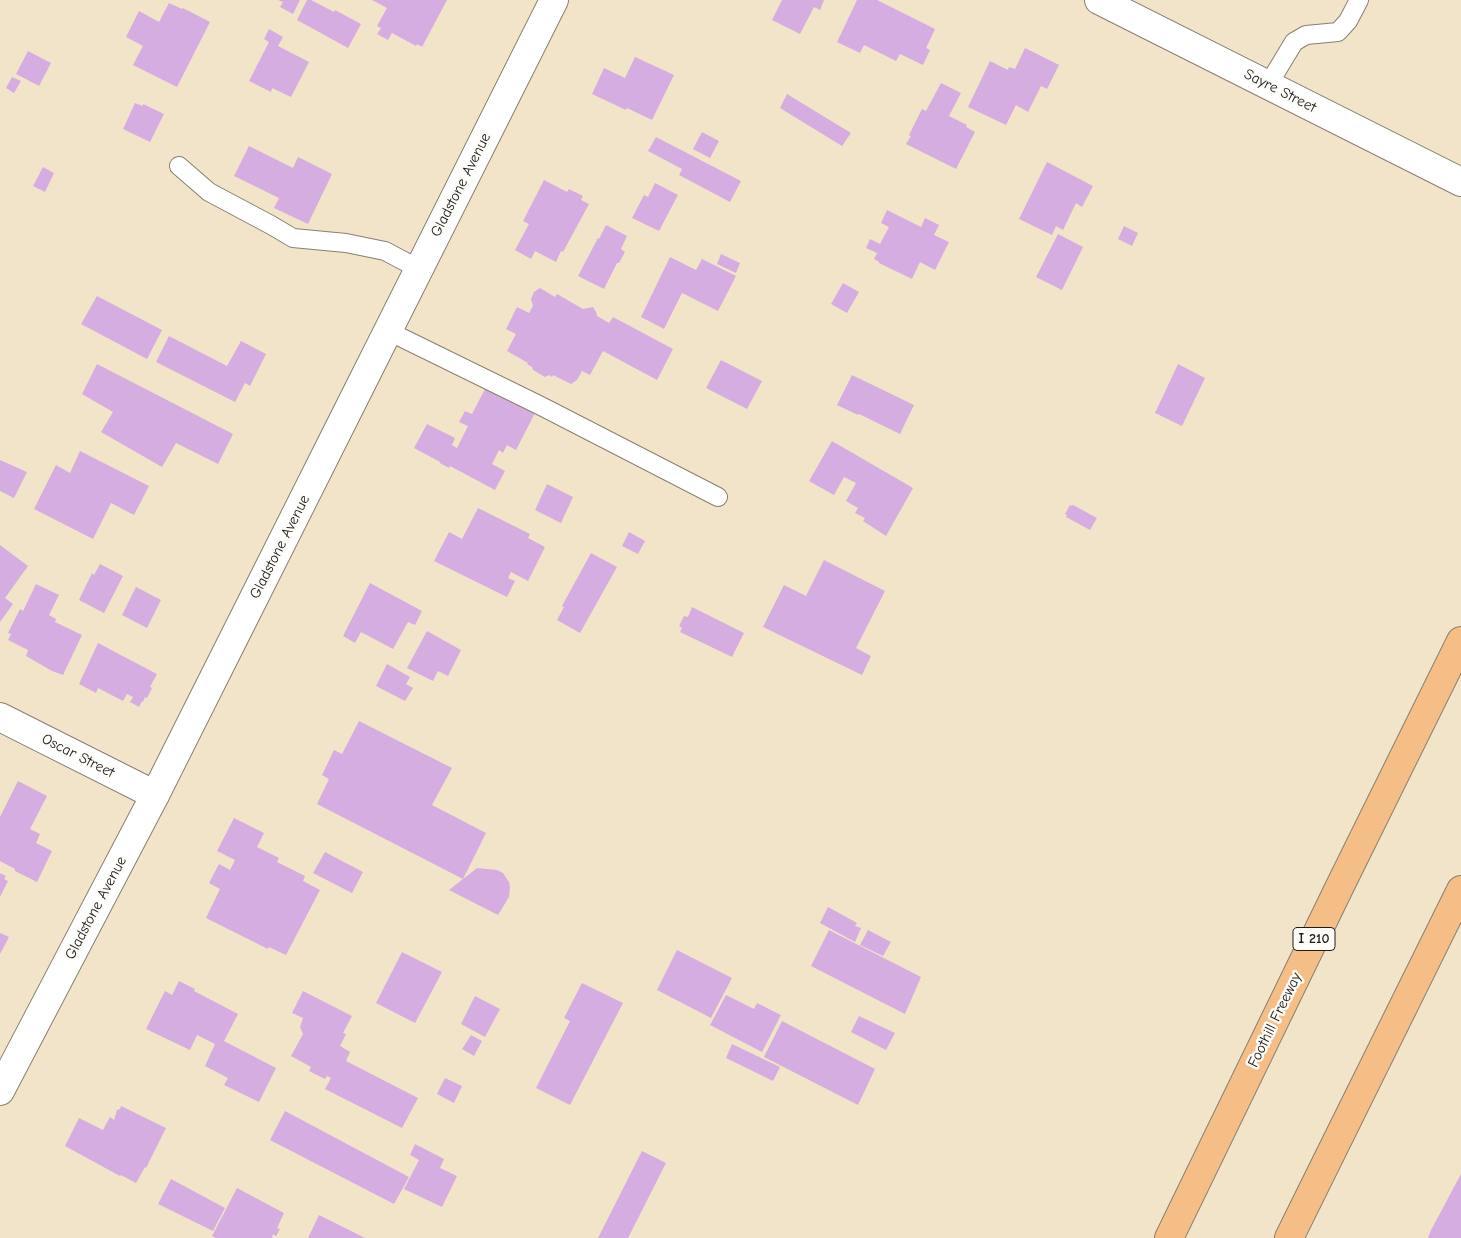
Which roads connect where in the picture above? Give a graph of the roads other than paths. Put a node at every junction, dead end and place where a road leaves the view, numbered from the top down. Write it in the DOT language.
graph roads {
  1 [pos="554,0"];
  2 [pos="1099,0"];
  3 [pos="1360,0"];
  4 [pos="1268,86"];
  5 [pos="179,166"];
  6 [pos="1461,182"];
  7 [pos="419,269"];
  8 [pos="388,331"];
  9 [pos="718,497"];
  10 [pos="1461,641"];
  11 [pos="0,717"];
  12 [pos="155,795"];
  13 [pos="1461,890"];
  14 [pos="0,1091"];
  15 [pos="1169,1238"];
  16 [pos="1289,1238"];
  1 -- 7 [label="street, Gladstone Avenue"];
  2 -- 4 [label="street, Sayre Street"];
  3 -- 4 [label="lane"];
  4 -- 6 [label="street, Sayre Street"];
  5 -- 7 [label="lane"];
  7 -- 8 [label="street, Gladstone Avenue"];
  8 -- 9 [label="lane"];
  8 -- 12 [label="street, Gladstone Avenue"];
  10 -- 15 [label="highway, Foothill Freeway / I 210"];
  11 -- 12 [label="street, Oscar Street"];
  12 -- 14 [label="street, Gladstone Avenue"];
  13 -- 16 [label="highway"];
}
